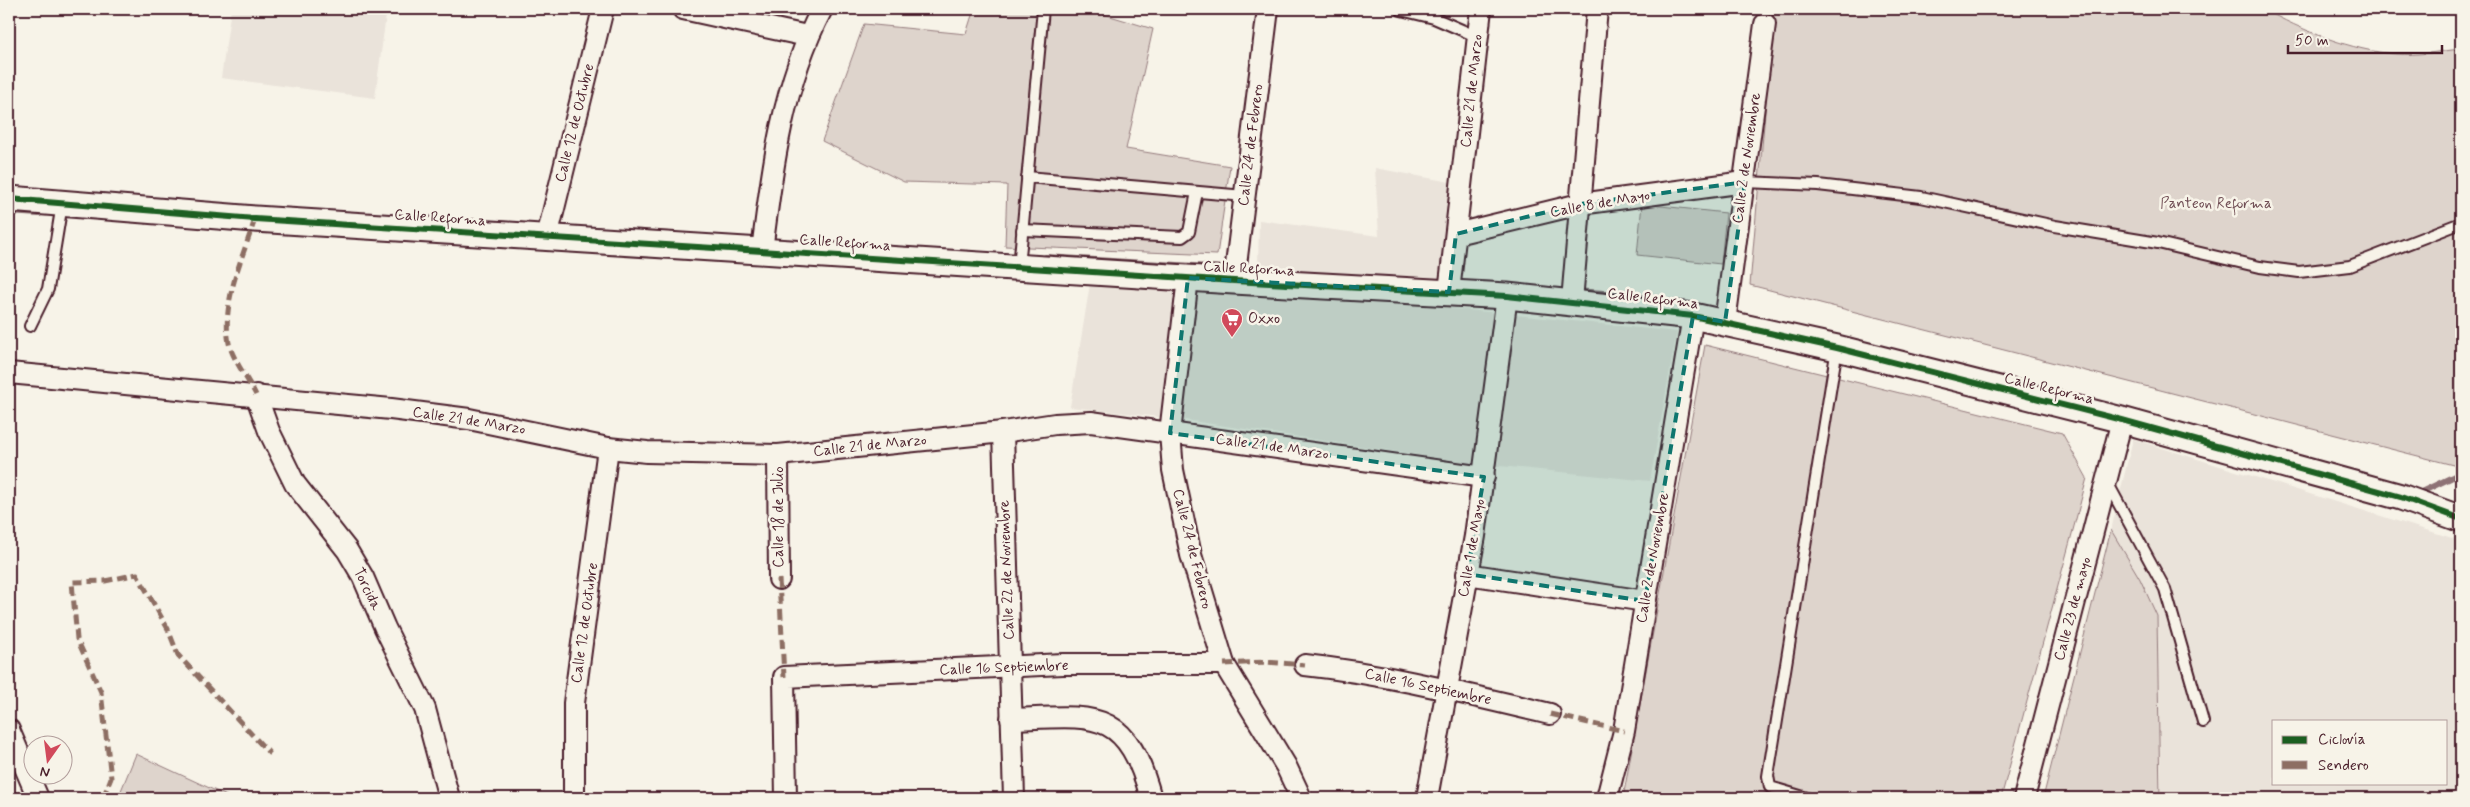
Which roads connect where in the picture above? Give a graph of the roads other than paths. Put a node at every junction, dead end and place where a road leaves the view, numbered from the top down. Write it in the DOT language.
graph roads {
  1 [pos="603,9"];
  2 [pos="683,9"];
  3 [pos="822,9"];
  4 [pos="1043,9"];
  5 [pos="1268,9"];
  6 [pos="1481,9"];
  7 [pos="1598,9"];
  8 [pos="1401,10"];
  9 [pos="1765,24"];
  10 [pos="808,36"];
  11 [pos="1478,38"];
  12 [pos="1027,176"];
  13 [pos="1745,182"];
  14 [pos="1197,192"];
  15 [pos="1245,196"];
  16 [pos="9,198"];
  17 [pos="62,203"];
  18 [pos="1580,204"];
  19 [pos="2461,223"];
  20 [pos="1022,230"];
  21 [pos="1456,234"];
  22 [pos="547,237"];
  23 [pos="762,250"];
  24 [pos="1019,267"];
  25 [pos="1188,278"];
  26 [pos="1234,281"];
  27 [pos="1449,292"];
  28 [pos="1507,296"];
  29 [pos="1572,301"];
  30 [pos="1693,316"];
  31 [pos="1725,322"];
  32 [pos="30,326"];
  33 [pos="1837,348"];
  34 [pos="9,373"];
  35 [pos="256,395"];
  36 [pos="2122,420"];
  37 [pos="1002,432"];
  38 [pos="1170,433"];
  39 [pos="608,448"];
  40 [pos="778,455"];
  41 [pos="1484,477"];
  42 [pos="2106,481"];
  43 [pos="2461,519"];
  44 [pos="1467,574"];
  45 [pos="779,579"];
  46 [pos="1646,601"];
  47 [pos="1224,664"];
  48 [pos="1305,665"];
  49 [pos="1009,667"];
  50 [pos="1446,689"];
  51 [pos="1550,714"];
  52 [pos="1011,720"];
  53 [pos="2203,722"];
  54 [pos="9,730"];
  55 [pos="38,798"];
  56 [pos="449,798"];
  57 [pos="574,798"];
  58 [pos="786,798"];
  59 [pos="1014,798"];
  60 [pos="1151,798"];
  61 [pos="1301,798"];
  62 [pos="1427,798"];
  63 [pos="1607,798"];
  64 [pos="1807,798"];
  65 [pos="2024,798"];
  1 -- 22 [label="street, Calle 12 de Octubre"];
  2 -- 10 [label="street"];
  3 -- 10 [label="street"];
  4 -- 12 [label="lane"];
  5 -- 15 [label="street, Calle 24 de Febrero"];
  6 -- 11 [label="street, Calle 21 de Marzo"];
  7 -- 18 [label="street"];
  8 -- 11 [label="lane"];
  9 -- 13 [label="street, Calle 2 de Noviembre"];
  10 -- 23 [label="street"];
  11 -- 21 [label="street, Calle 21 de Marzo"];
  12 -- 14 [label="lane"];
  12 -- 20 [label="lane"];
  13 -- 18 [label="street, Calle 8 de Mayo"];
  13 -- 19 [label="lane"];
  13 -- 31 [label="street, Calle 2 de Noviembre"];
  14 -- 15 [label="lane"];
  14 -- 20 [label="lane"];
  15 -- 26 [label="street, Calle 24 de Febrero"];
  16 -- 17 [label="street, Calle Reforma"];
  17 -- 22 [label="street, Calle Reforma"];
  17 -- 32 [label="lane"];
  18 -- 21 [label="street, Calle 8 de Mayo"];
  18 -- 29 [label="street"];
  20 -- 24 [label="lane"];
  21 -- 27 [label="street, Calle 21 de Marzo"];
  22 -- 23 [label="street, Calle Reforma"];
  23 -- 24 [label="street, Calle Reforma"];
  24 -- 25 [label="street, Calle Reforma"];
  25 -- 26 [label="street, Calle Reforma"];
  25 -- 38 [label="street, Calle 24 de Febrero"];
  26 -- 27 [label="street, Calle Reforma"];
  27 -- 28 [label="street, Calle Reforma"];
  28 -- 29 [label="street, Calle Reforma"];
  28 -- 41 [label="street, Calle 1 de Mayo"];
  29 -- 30 [label="street, Calle Reforma"];
  30 -- 31 [label="street, Calle Reforma"];
  30 -- 46 [label="street, Calle 2 de Noviembre"];
  31 -- 33 [label="street, Calle Reforma"];
  33 -- 36 [label="street, Calle Reforma"];
  33 -- 64 [label="lane"];
  34 -- 35 [label="street, Calle 21 de Marzo"];
  35 -- 39 [label="street, Calle 21 de Marzo"];
  35 -- 56 [label="street, Torcida"];
  36 -- 42 [label="street, Calle 23 de mayo"];
  36 -- 43 [label="street, Calle Reforma"];
  37 -- 38 [label="street, Calle 21 de Marzo"];
  37 -- 40 [label="street, Calle 21 de Marzo"];
  37 -- 49 [label="street, Calle 22 de Noviembre"];
  38 -- 41 [label="street, Calle 21 de Marzo"];
  38 -- 47 [label="street, Calle 24 de Febrero"];
  39 -- 40 [label="street, Calle 21 de Marzo"];
  39 -- 57 [label="street, Calle 12 de Octubre"];
  40 -- 45 [label="street, Calle 18 de Julio"];
  41 -- 44 [label="street, Calle 1 de Mayo"];
  42 -- 53 [label="lane"];
  42 -- 65 [label="street, Calle 23 de mayo"];
  44 -- 46 [label="street"];
  44 -- 50 [label="street, Calle 1 de Mayo"];
  46 -- 63 [label="street, Calle 2 de Noviembre"];
  47 -- 49 [label="street, Calle 16 Septiembre"];
  47 -- 61 [label="street, Calle 24 de Febrero"];
  48 -- 50 [label="street, Calle 16 Septiembre"];
  49 -- 52 [label="street, Calle 22 de Noviembre"];
  49 -- 58 [label="street, Calle 16 Septiembre"];
  50 -- 51 [label="street, Calle 16 Septiembre"];
  50 -- 62 [label="street, Calle 1 de Mayo"];
  52 -- 59 [label="street, Calle 22 de Noviembre"];
  52 -- 60 [label="street"];
  54 -- 55 [label="street"];
}
